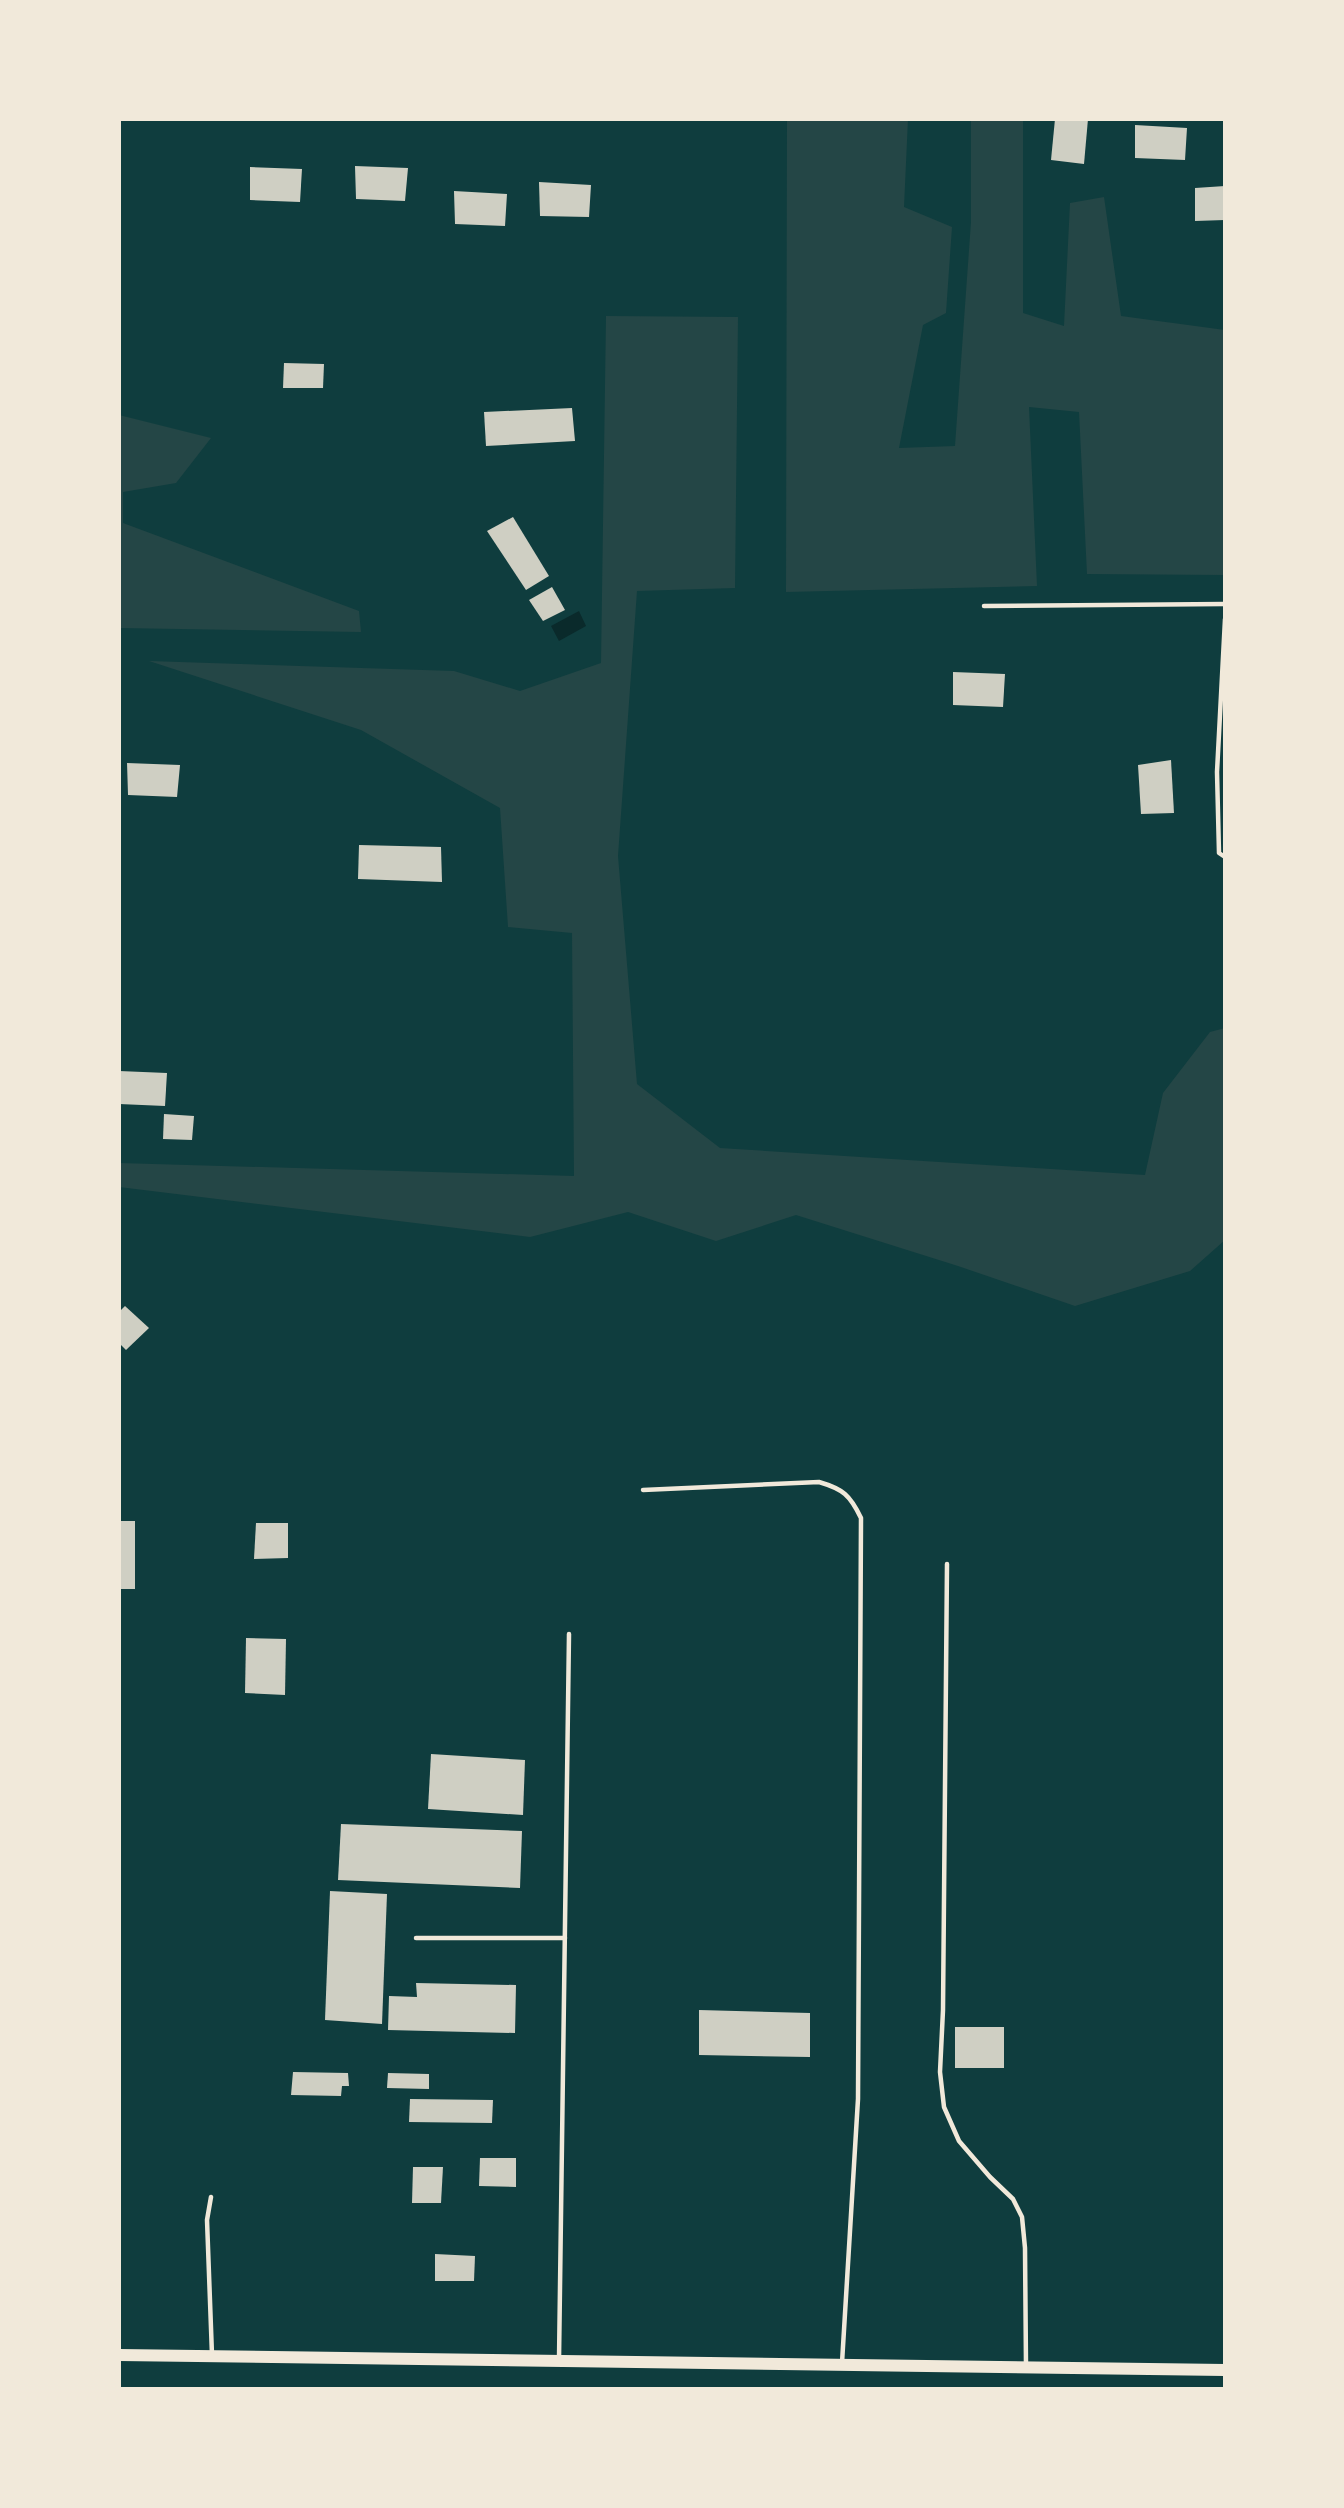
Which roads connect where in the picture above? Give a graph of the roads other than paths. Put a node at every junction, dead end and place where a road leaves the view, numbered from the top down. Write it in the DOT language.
graph roads {
  1 [pos="1225,604"];
  2 [pos="984,606"];
  3 [pos="1225,619"];
  4 [pos="1225,857"];
  5 [pos="643,1490"];
  6 [pos="947,1564"];
  7 [pos="569,1634"];
  8 [pos="416,1938"];
  9 [pos="565,1938"];
  10 [pos="211,2197"];
  11 [pos="119,2355"];
  12 [pos="212,2356"];
  13 [pos="559,2361"];
  14 [pos="842,2364"];
  15 [pos="1026,2367"];
  16 [pos="1225,2370"];
  1 -- 2 [label="lane"];
  3 -- 4 [label="lane"];
  5 -- 14 [label="lane"];
  6 -- 15 [label="lane"];
  7 -- 9 [label="lane"];
  8 -- 9 [label="lane"];
  9 -- 13 [label="lane"];
  10 -- 12 [label="lane"];
  11 -- 12 [label="main road"];
  12 -- 13 [label="main road"];
  13 -- 14 [label="main road"];
  14 -- 15 [label="main road"];
  15 -- 16 [label="main road"];
}
